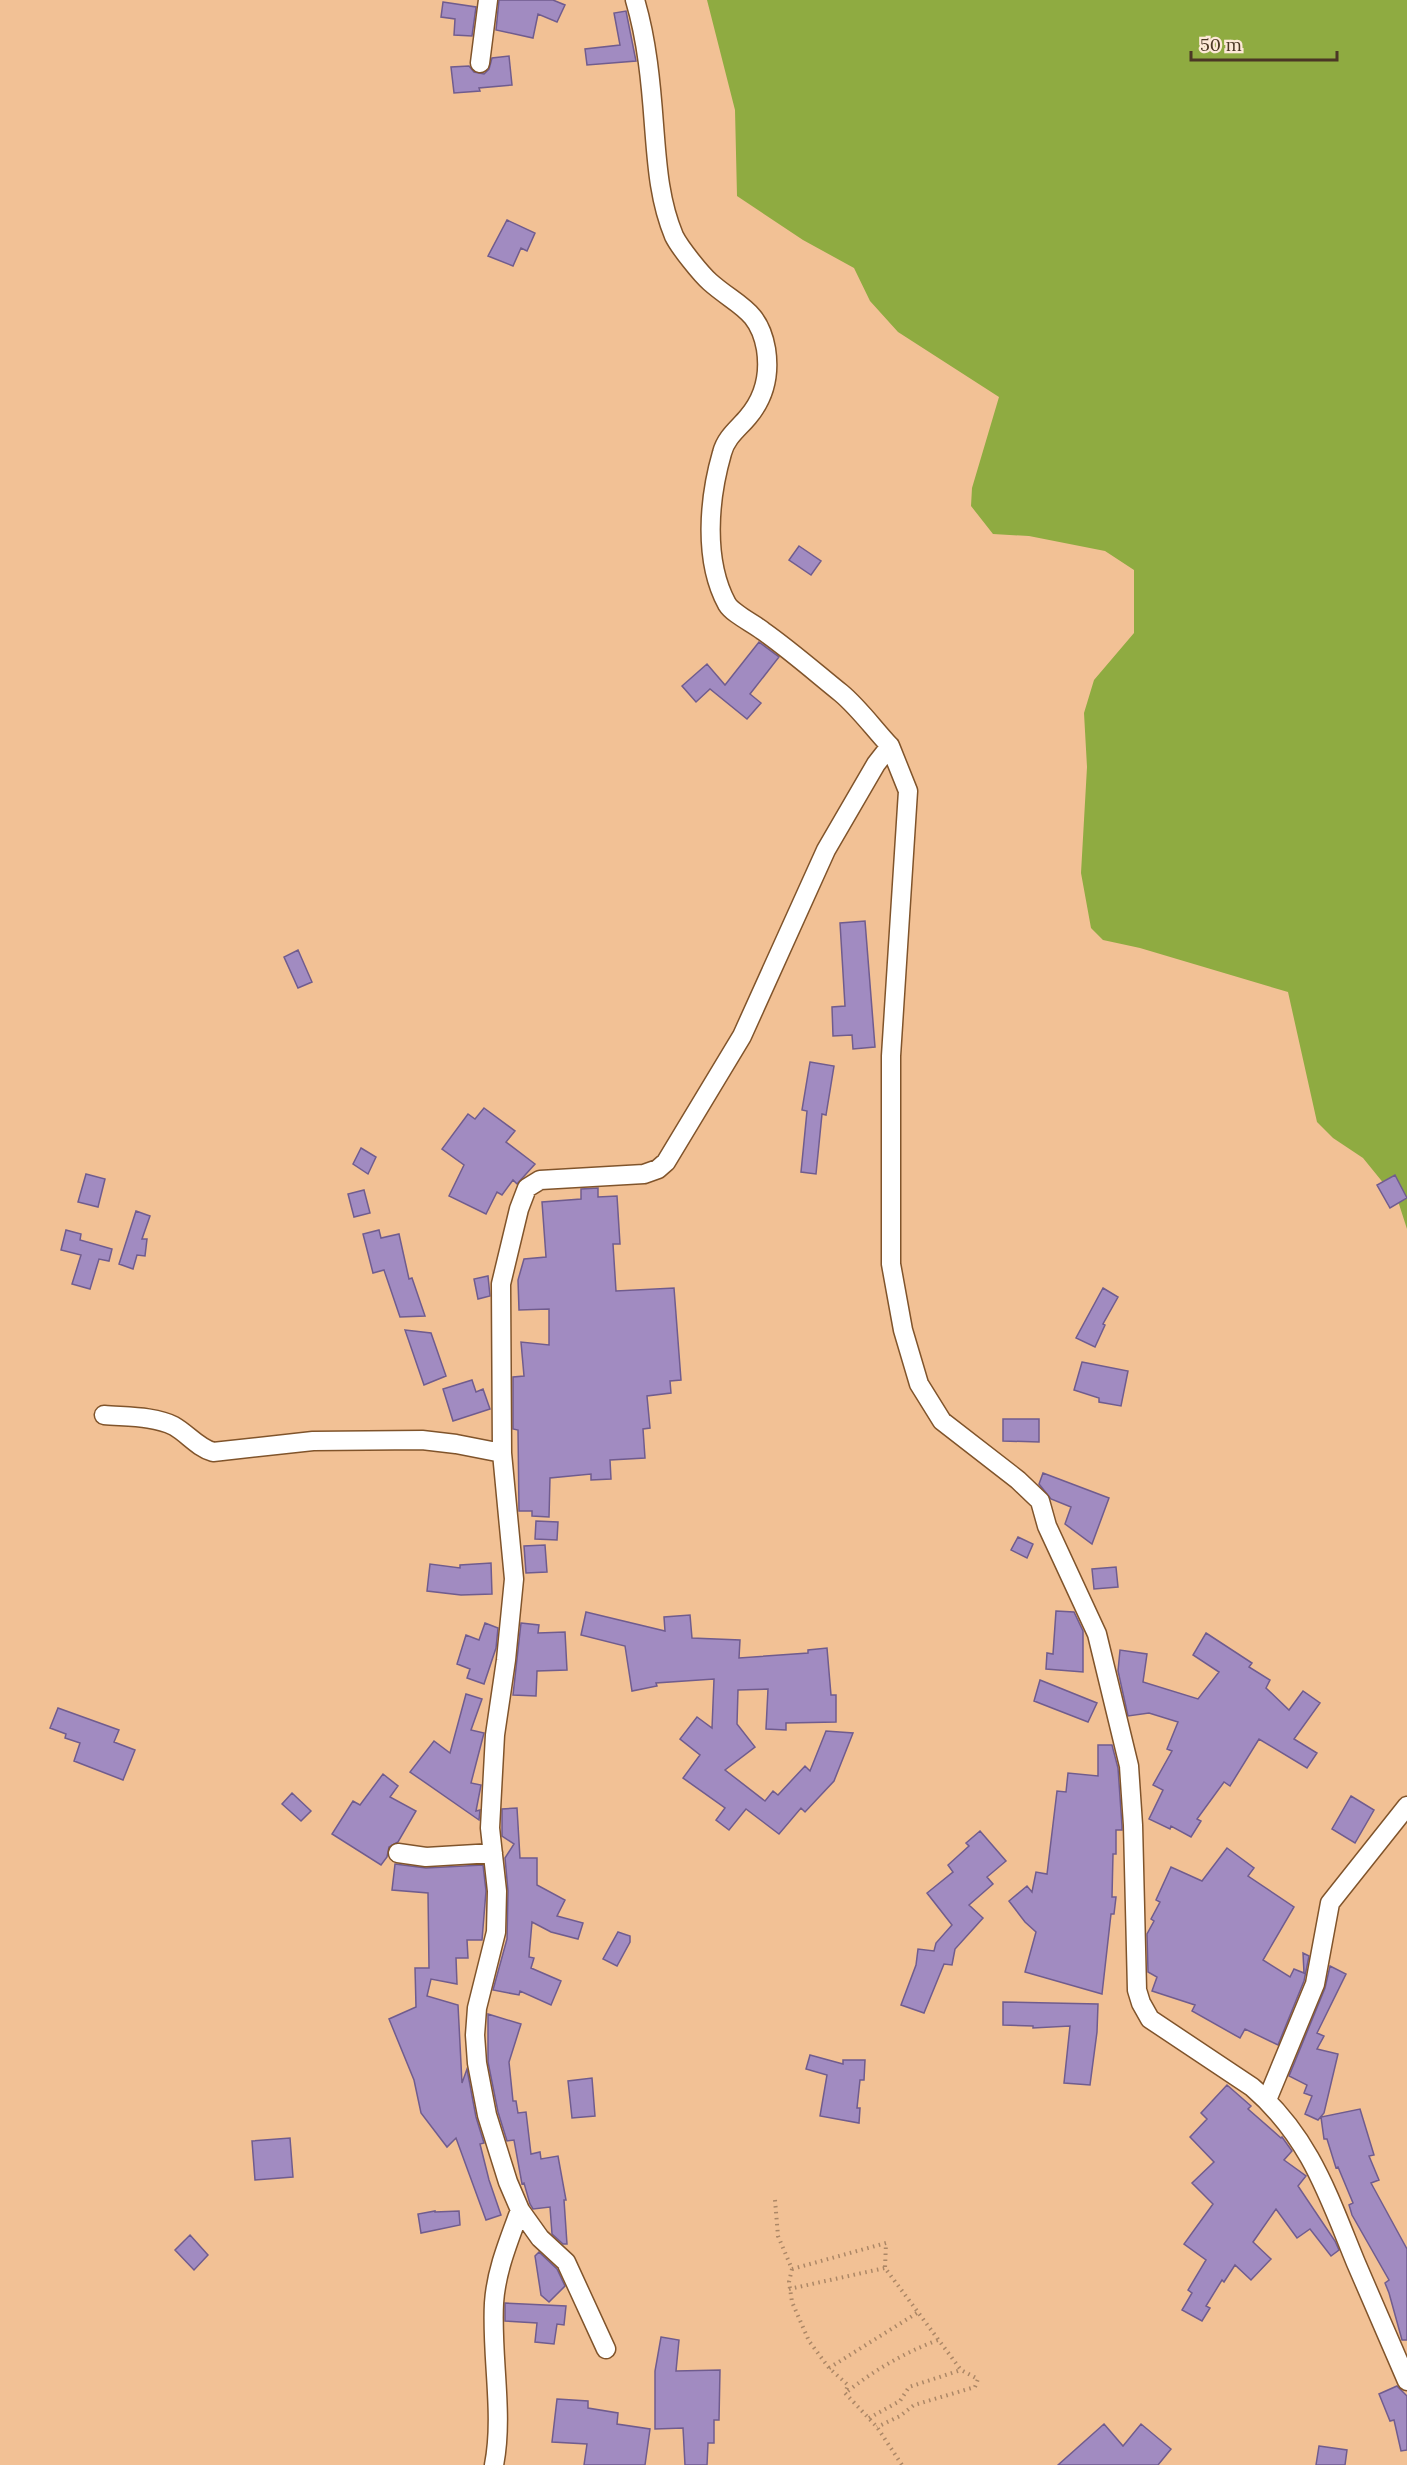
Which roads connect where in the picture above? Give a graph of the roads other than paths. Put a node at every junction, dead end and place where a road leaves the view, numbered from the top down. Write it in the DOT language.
graph roads {
  1 [pos="488,0"];
  2 [pos="634,0"];
  3 [pos="480,63"];
  4 [pos="890,746"];
  5 [pos="104,1415"];
  6 [pos="502,1453"];
  7 [pos="1407,1806"];
  8 [pos="398,1853"];
  9 [pos="493,1853"];
  10 [pos="1268,2100"];
  11 [pos="520,2210"];
  12 [pos="606,2349"];
  13 [pos="1407,2381"];
  14 [pos="494,2465"];
  1 -- 3 [label="street"];
  2 -- 4 [label="street"];
  4 -- 6 [label="street"];
  4 -- 10 [label="street"];
  5 -- 6 [label="street"];
  6 -- 9 [label="street"];
  7 -- 10 [label="street"];
  8 -- 9 [label="street"];
  9 -- 11 [label="street"];
  10 -- 13 [label="street"];
  11 -- 12 [label="street"];
  11 -- 14 [label="street"];
}
